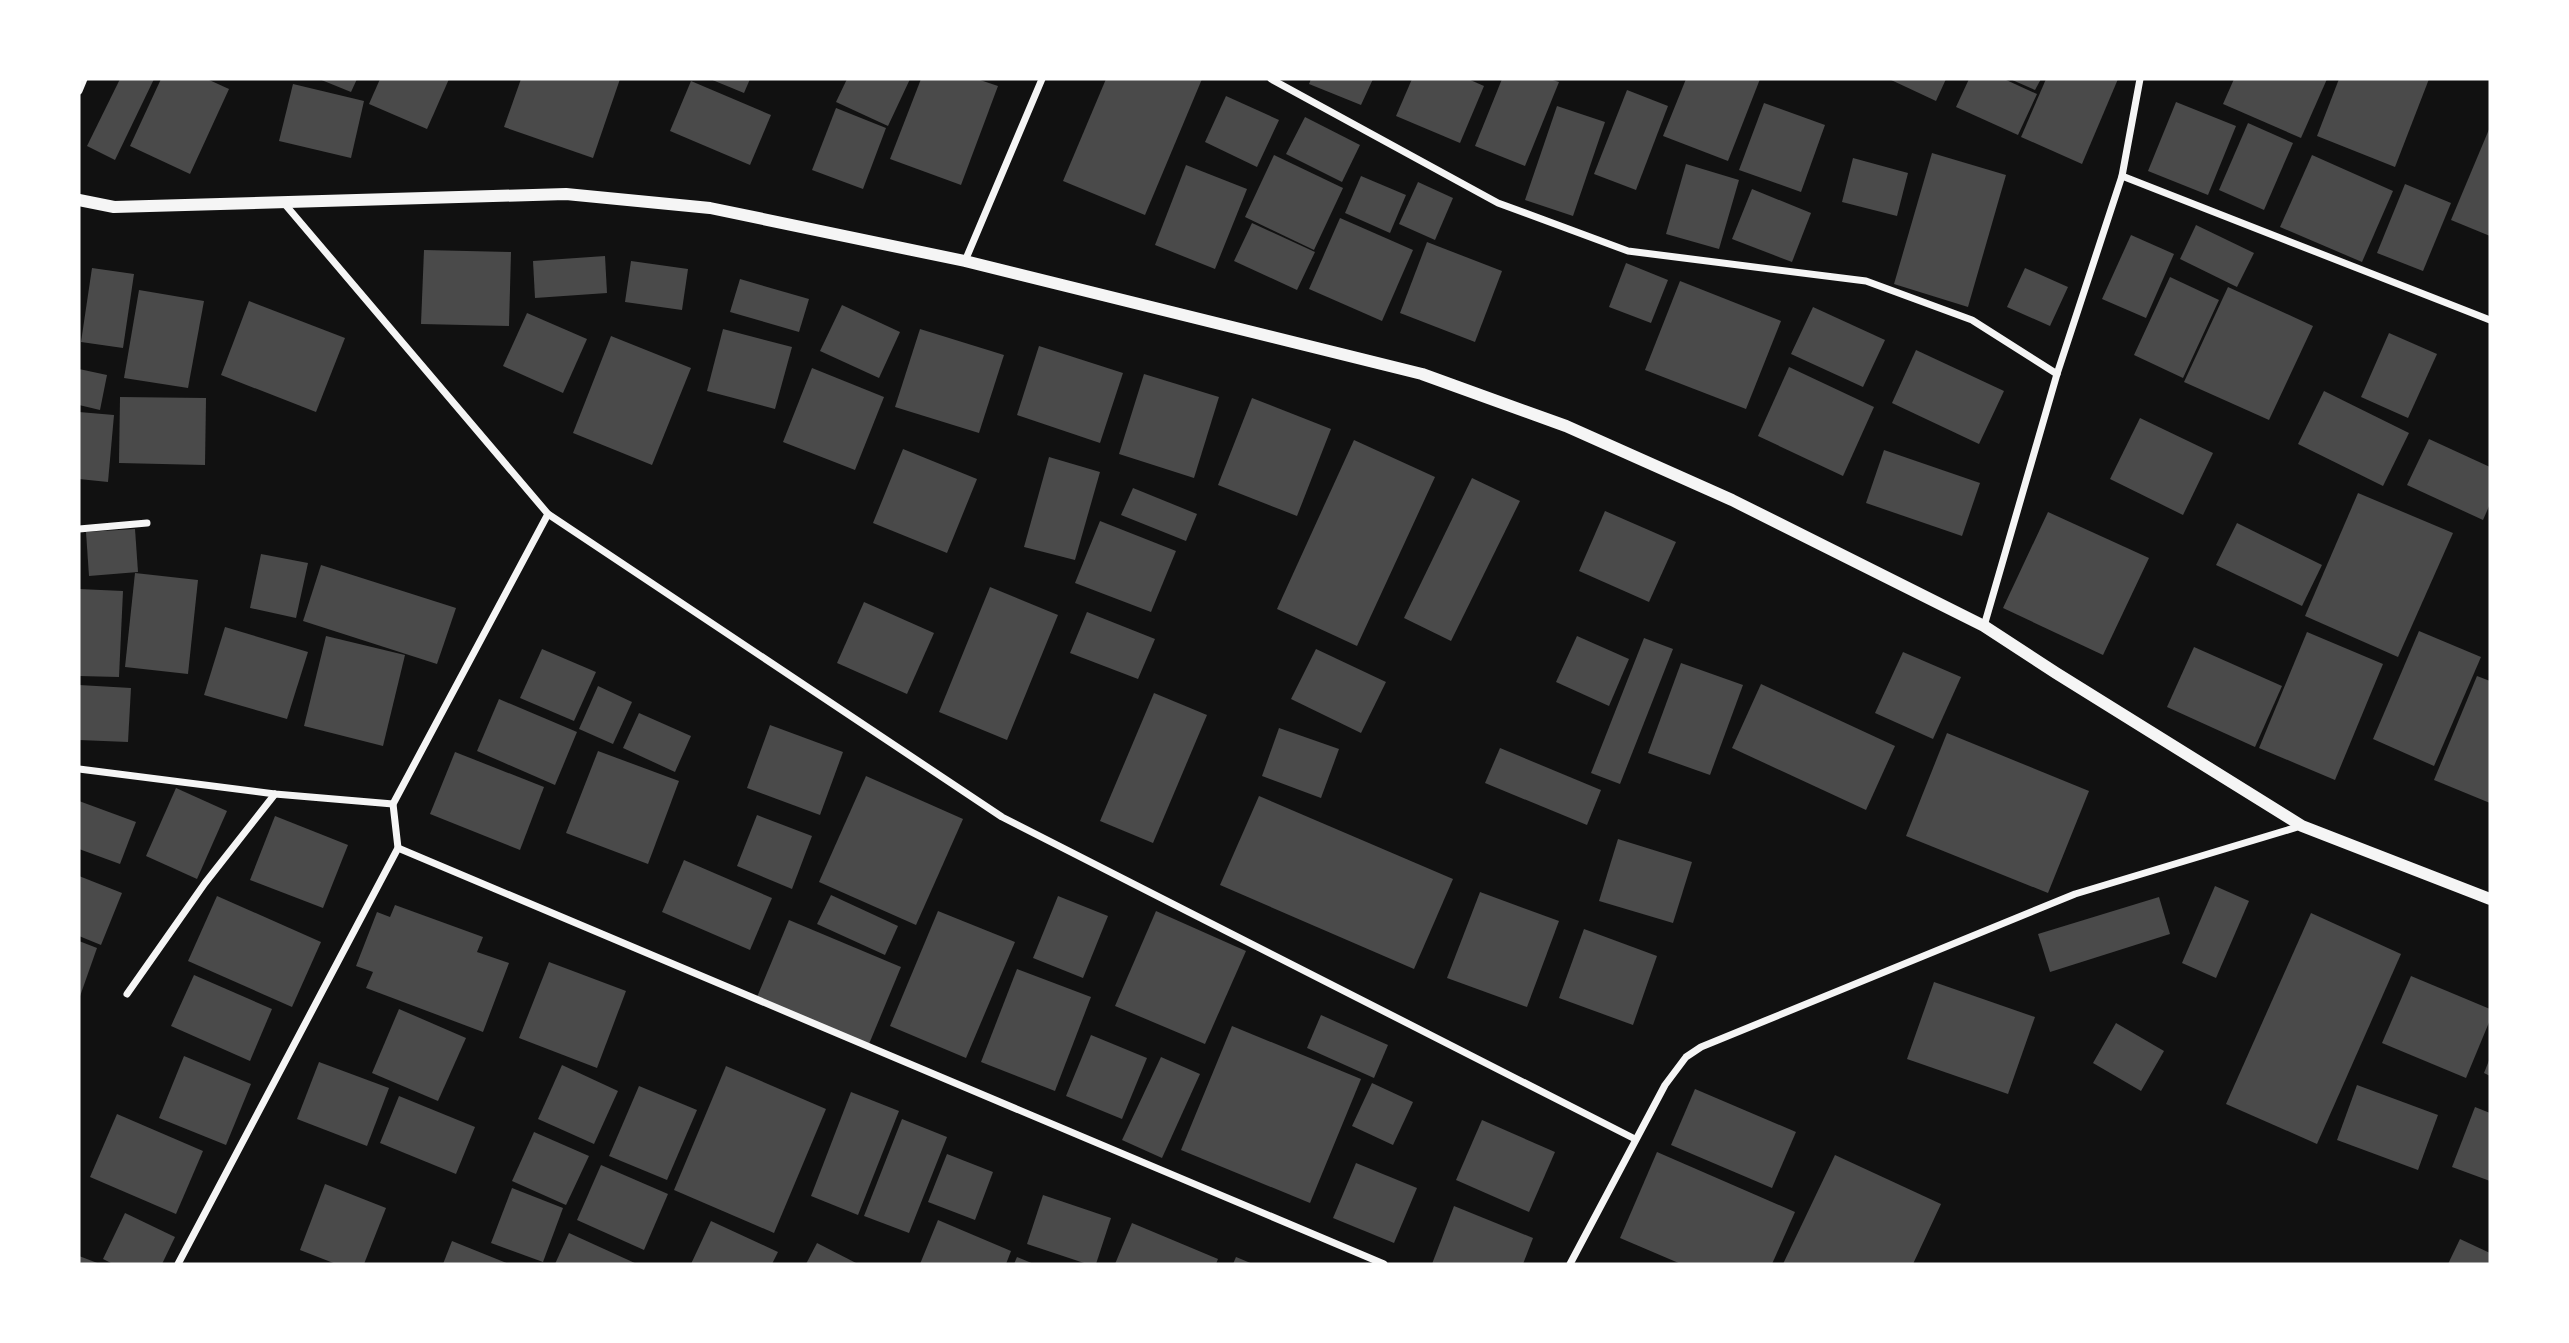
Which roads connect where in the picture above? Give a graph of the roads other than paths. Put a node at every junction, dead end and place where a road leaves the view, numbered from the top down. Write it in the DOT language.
graph roads {
  1 [pos="84,79"];
  2 [pos="1042,79"];
  3 [pos="1271,79"];
  4 [pos="2140,79"];
  5 [pos="79,91"];
  6 [pos="2122,176"];
  7 [pos="79,200"];
  8 [pos="282,201"];
  9 [pos="965,261"];
  10 [pos="2490,320"];
  11 [pos="2057,374"];
  12 [pos="548,514"];
  13 [pos="147,523"];
  14 [pos="79,529"];
  15 [pos="1984,626"];
  16 [pos="79,769"];
  17 [pos="275,794"];
  18 [pos="393,804"];
  19 [pos="2302,826"];
  20 [pos="398,848"];
  21 [pos="2490,899"];
  22 [pos="127,994"];
  23 [pos="1635,1139"];
  24 [pos="178,1264"];
  25 [pos="1384,1264"];
  26 [pos="1570,1264"];
  1 -- 5 [label="street"];
  2 -- 9 [label="street"];
  3 -- 11 [label="street"];
  4 -- 6 [label="street"];
  6 -- 10 [label="street"];
  6 -- 11 [label="street"];
  7 -- 8 [label="street"];
  8 -- 9 [label="street"];
  8 -- 12 [label="street"];
  9 -- 15 [label="street"];
  11 -- 15 [label="street"];
  12 -- 18 [label="street"];
  12 -- 23 [label="street"];
  13 -- 14 [label="street"];
  15 -- 19 [label="street"];
  16 -- 17 [label="street"];
  17 -- 18 [label="street"];
  17 -- 22 [label="street"];
  18 -- 20 [label="street"];
  19 -- 21 [label="street"];
  19 -- 23 [label="street"];
  20 -- 24 [label="street"];
  20 -- 25 [label="street"];
  23 -- 26 [label="street"];
}
